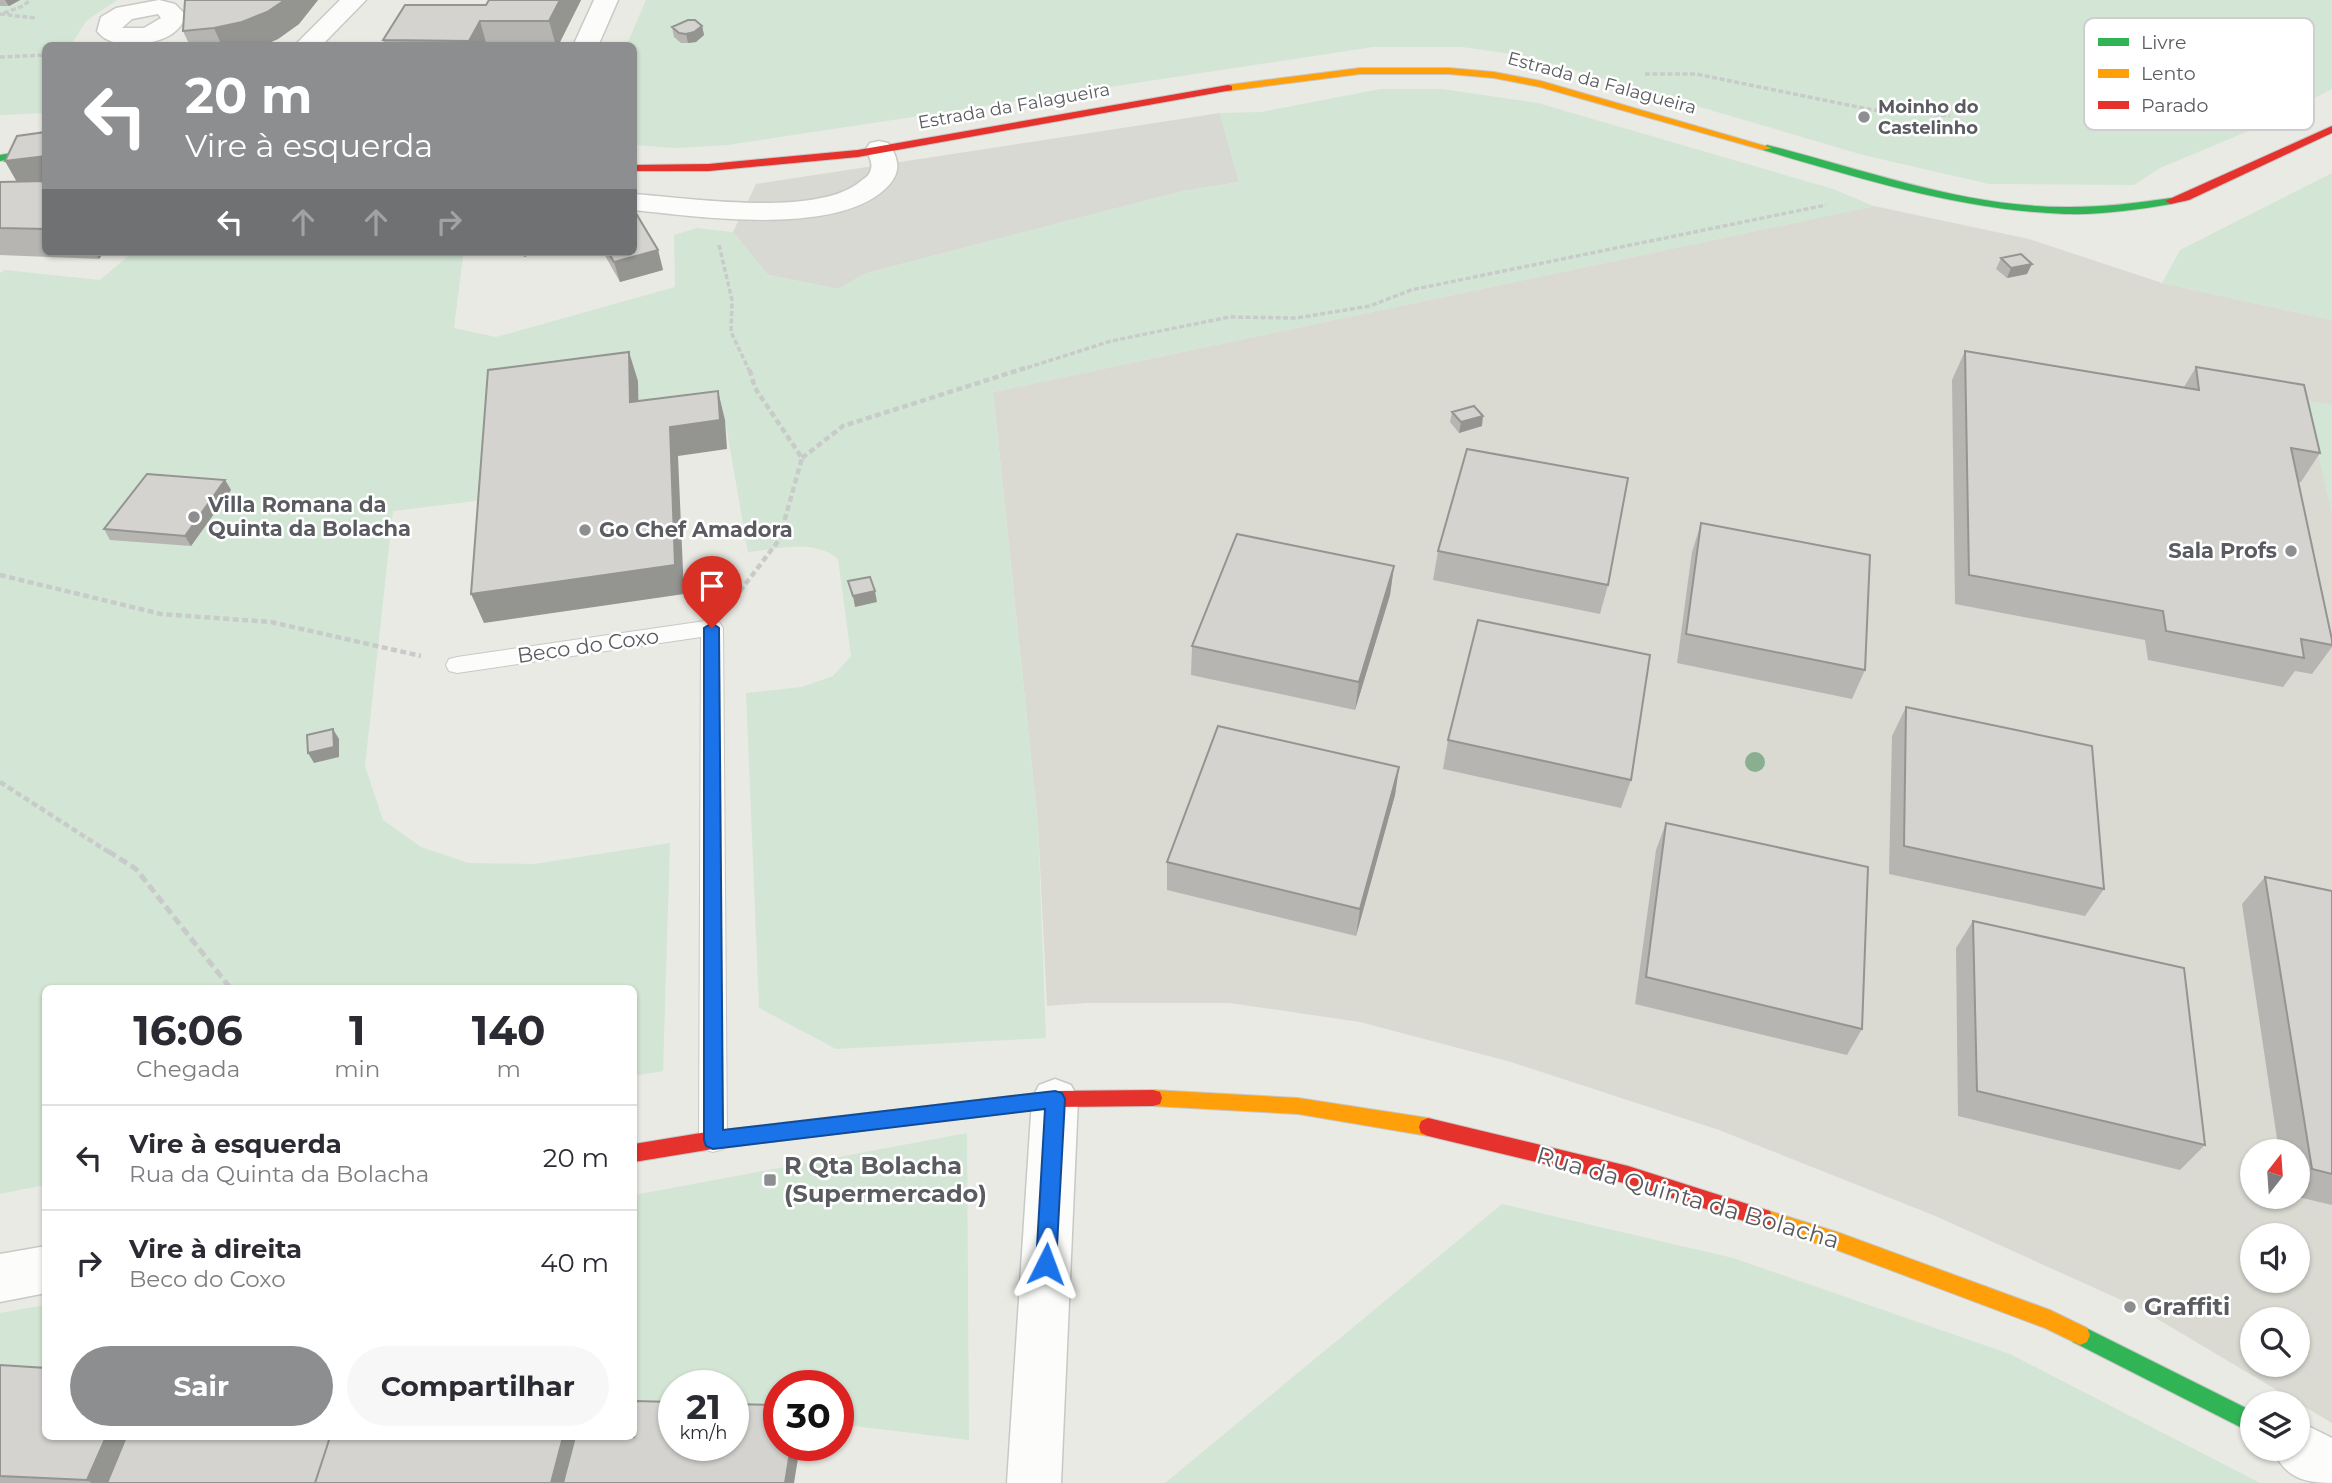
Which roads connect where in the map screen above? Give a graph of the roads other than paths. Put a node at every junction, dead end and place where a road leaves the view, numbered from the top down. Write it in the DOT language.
graph roads {
  1 [pos="354,0"];
  2 [pos="606,0"];
  3 [pos="203,7"];
  4 [pos="169,25"];
  5 [pos="310,42"];
  6 [pos="587,42"];
  7 [pos="2332,129"];
  8 [pos="17,140"];
  9 [pos="878,149"];
  10 [pos="42,151"];
  11 [pos="1,158"];
  12 [pos="637,168"];
  13 [pos="637,202"];
  14 [pos="457,665"];
  15 [pos="1055,1099"];
  16 [pos="713,1140"];
  17 [pos="637,1153"];
  18 [pos="42,1270"];
  19 [pos="0,1278"];
  20 [pos="2240,1416"];
  21 [pos="2310,1454"];
  22 [pos="2332,1468"];
  23 [pos="1034,1483"];
  1 -- 5 [label="street"];
  2 -- 6 [label="street"];
  3 -- 4 [label="street"];
  7 -- 9 [label="street, Estrada da Falagueira"];
  8 -- 11 [label="street"];
  9 -- 12 [label="street, Estrada da Falagueira"];
  9 -- 13 [label="street"];
  10 -- 11 [label="street"];
  14 -- 16 [label="lane, Beco do Coxo"];
  15 -- 16 [label="street, Rua da Quinta da Bolacha"];
  15 -- 20 [label="street, Rua da Quinta da Bolacha"];
  15 -- 23 [label="street"];
  16 -- 17 [label="street, Rua da Quinta da Bolacha"];
  18 -- 19 [label="street"];
  21 -- 22 [label="street"];
}
